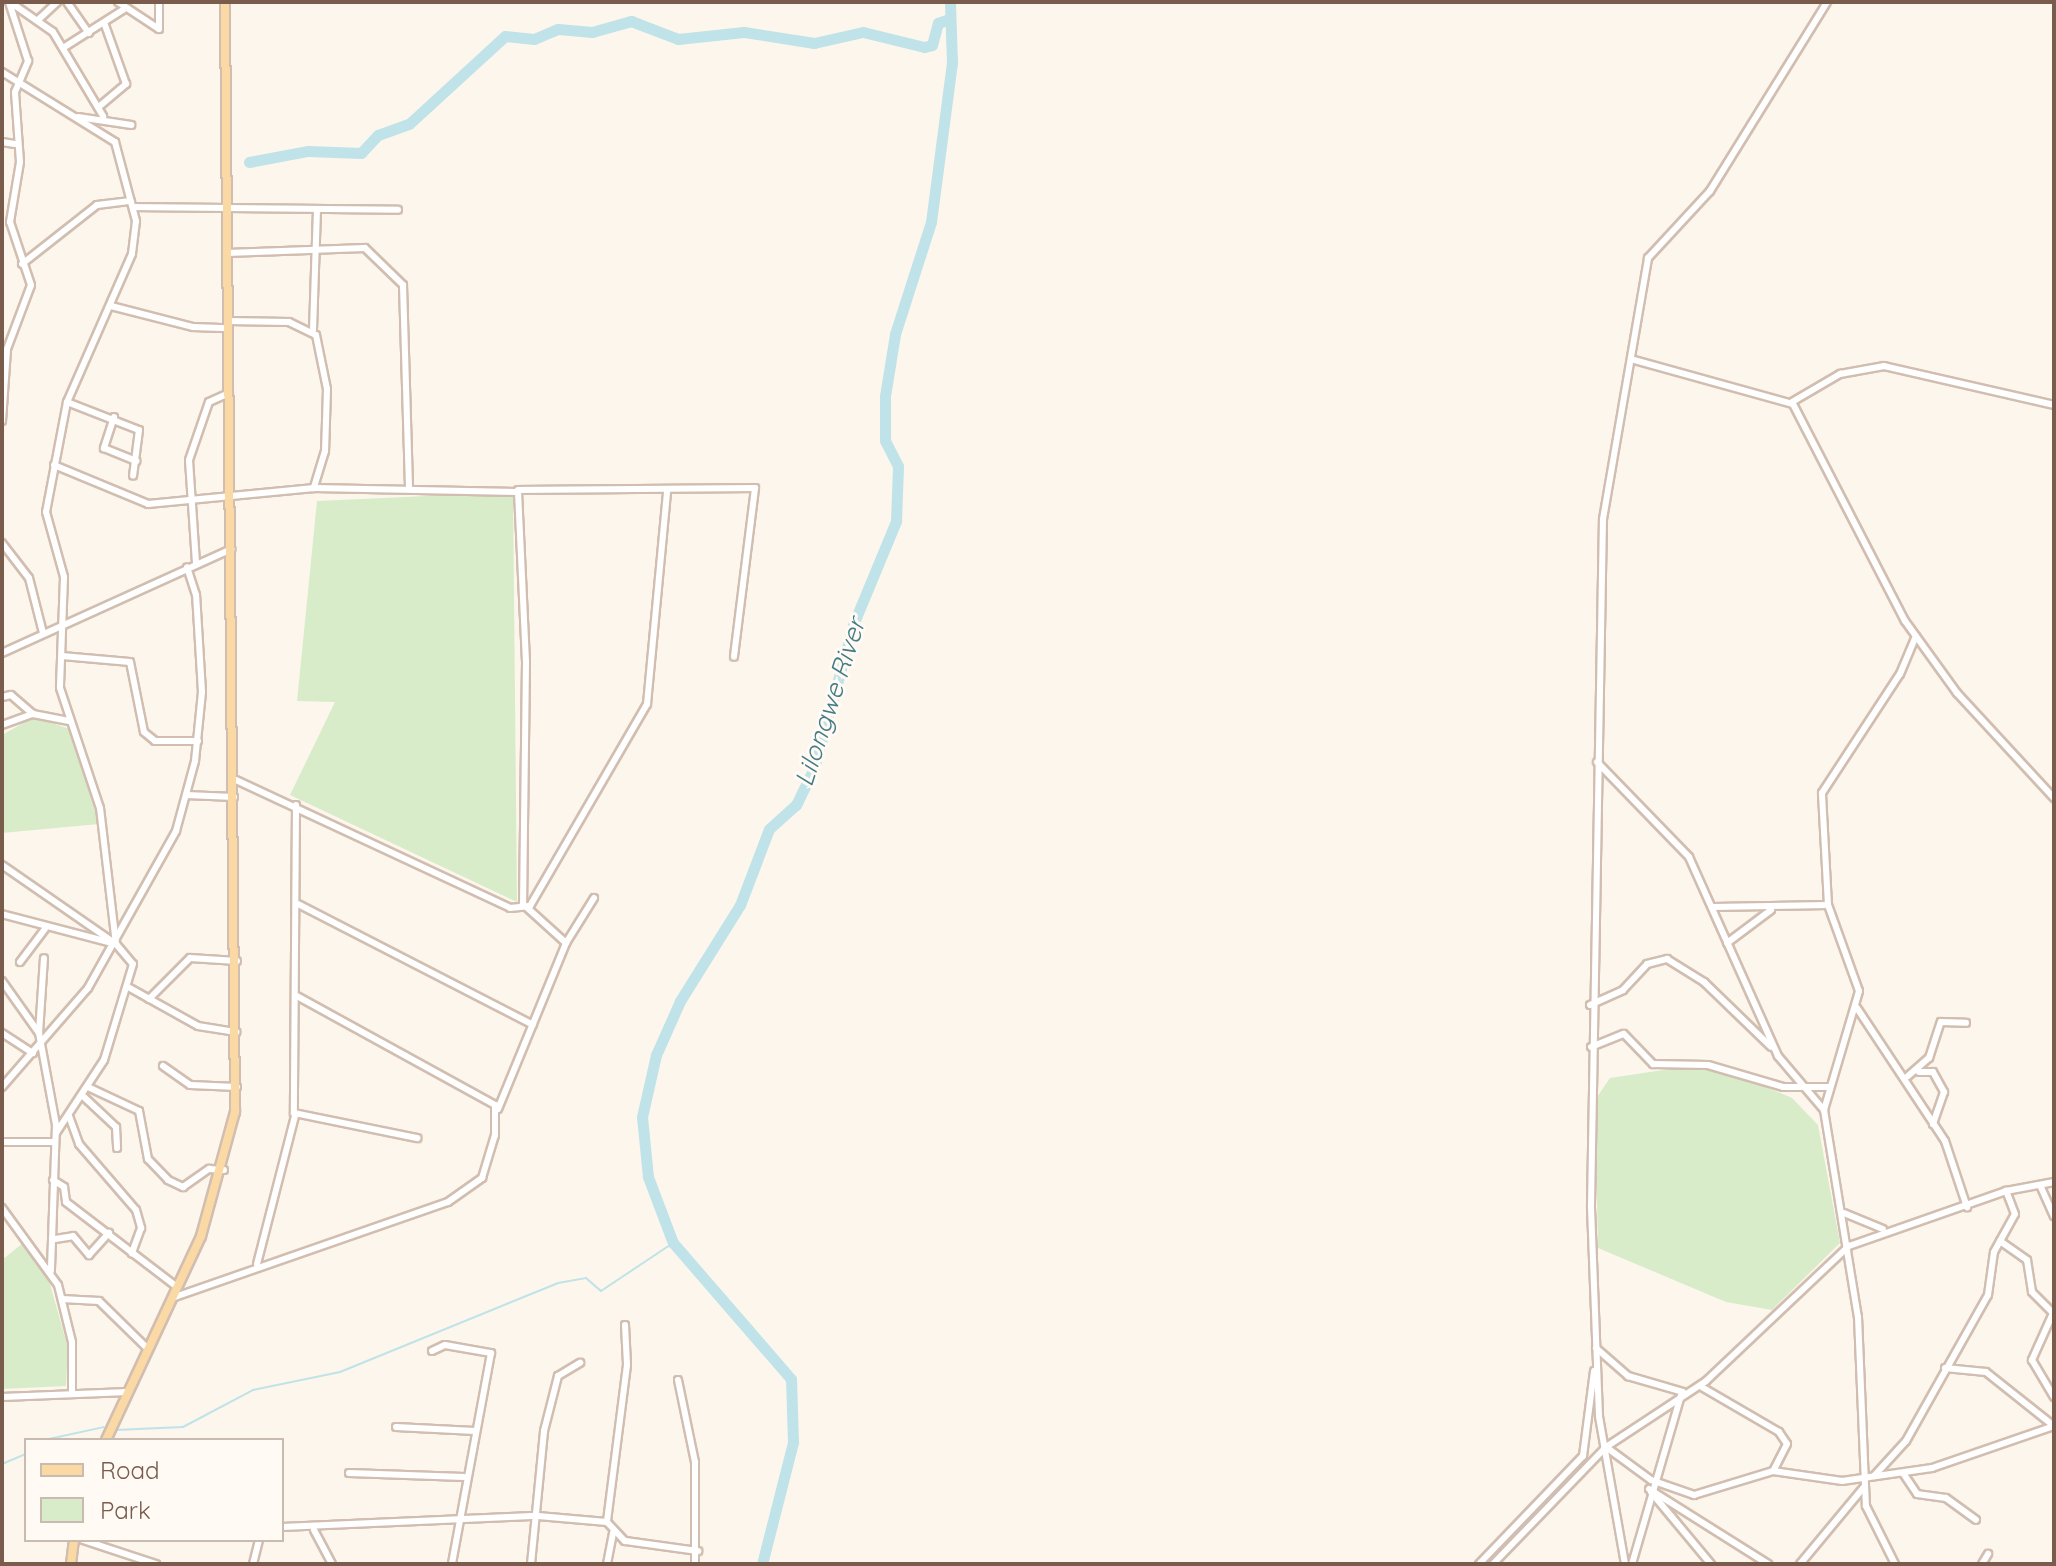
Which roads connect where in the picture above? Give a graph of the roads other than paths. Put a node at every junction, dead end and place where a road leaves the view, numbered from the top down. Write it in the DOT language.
graph roads {
  1 [pos="57,2"];
  2 [pos="67,2"];
  3 [pos="118,2"];
  4 [pos="159,2"];
  5 [pos="225,2"];
  6 [pos="1827,2"];
  7 [pos="7,3"];
  8 [pos="126,8"];
  9 [pos="38,20"];
  10 [pos="105,25"];
  11 [pos="89,33"];
  12 [pos="63,48"];
  13 [pos="2,72"];
  14 [pos="18,83"];
  15 [pos="101,105"];
  16 [pos="103,116"];
  17 [pos="78,117"];
  18 [pos="131,125"];
  19 [pos="2,142"];
  20 [pos="15,144"];
  21 [pos="132,204"];
  22 [pos="227,209"];
  23 [pos="398,210"];
  24 [pos="317,211"];
  25 [pos="315,252"];
  26 [pos="227,253"];
  27 [pos="22,264"];
  28 [pos="111,306"];
  29 [pos="228,324"];
  30 [pos="313,330"];
  31 [pos="1634,360"];
  32 [pos="229,393"];
  33 [pos="67,402"];
  34 [pos="1792,402"];
  35 [pos="2054,405"];
  36 [pos="114,417"];
  37 [pos="3,423"];
  38 [pos="137,461"];
  39 [pos="54,465"];
  40 [pos="133,476"];
  41 [pos="314,488"];
  42 [pos="409,488"];
  43 [pos="515,489"];
  44 [pos="667,491"];
  45 [pos="189,495"];
  46 [pos="231,495"];
  47 [pos="2,543"];
  48 [pos="231,549"];
  49 [pos="196,563"];
  50 [pos="187,567"];
  51 [pos="58,626"];
  52 [pos="43,633"];
  53 [pos="1916,636"];
  54 [pos="2,653"];
  55 [pos="62,656"];
  56 [pos="734,657"];
  57 [pos="2,697"];
  58 [pos="33,714"];
  59 [pos="70,721"];
  60 [pos="2,725"];
  61 [pos="198,741"];
  62 [pos="1597,762"];
  63 [pos="236,780"];
  64 [pos="186,795"];
  65 [pos="236,797"];
  66 [pos="2054,798"];
  67 [pos="296,805"];
  68 [pos="2,865"];
  69 [pos="594,898"];
  70 [pos="298,904"];
  71 [pos="1828,905"];
  72 [pos="1713,906"];
  73 [pos="525,909"];
  74 [pos="1771,910"];
  75 [pos="2,914"];
  76 [pos="45,929"];
  77 [pos="566,943"];
  78 [pos="1727,943"];
  79 [pos="116,944"];
  80 [pos="44,958"];
  81 [pos="237,961"];
  82 [pos="20,962"];
  83 [pos="2,981"];
  84 [pos="128,987"];
  85 [pos="297,996"];
  86 [pos="149,999"];
  87 [pos="1590,1005"];
  88 [pos="1857,1008"];
  89 [pos="1966,1023"];
  90 [pos="533,1025"];
  91 [pos="238,1032"];
  92 [pos="2,1033"];
  93 [pos="39,1033"];
  94 [pos="42,1043"];
  95 [pos="1591,1047"];
  96 [pos="33,1053"];
  97 [pos="1778,1056"];
  98 [pos="163,1066"];
  99 [pos="1916,1073"];
  100 [pos="1908,1076"];
  101 [pos="2,1087"];
  102 [pos="237,1087"];
  103 [pos="1829,1087"];
  104 [pos="90,1088"];
  105 [pos="1805,1088"];
  106 [pos="84,1097"];
  107 [pos="498,1109"];
  108 [pos="1824,1110"];
  109 [pos="69,1116"];
  110 [pos="295,1116"];
  111 [pos="1933,1124"];
  112 [pos="56,1133"];
  113 [pos="417,1138"];
  114 [pos="2,1142"];
  115 [pos="52,1142"];
  116 [pos="117,1148"];
  117 [pos="224,1170"];
  118 [pos="53,1180"];
  119 [pos="2054,1182"];
  120 [pos="2040,1185"];
  121 [pos="2006,1191"];
  122 [pos="1967,1207"];
  123 [pos="2,1208"];
  124 [pos="1842,1210"];
  125 [pos="2054,1216"];
  126 [pos="1890,1229"];
  127 [pos="109,1233"];
  128 [pos="55,1239"];
  129 [pos="2000,1241"];
  130 [pos="1849,1246"];
  131 [pos="132,1253"];
  132 [pos="257,1264"];
  133 [pos="51,1271"];
  134 [pos="177,1287"];
  135 [pos="172,1298"];
  136 [pos="62,1299"];
  137 [pos="2054,1313"];
  138 [pos="625,1325"];
  139 [pos="1595,1347"];
  140 [pos="148,1349"];
  141 [pos="432,1351"];
  142 [pos="1596,1358"];
  143 [pos="580,1363"];
  144 [pos="1944,1368"];
  145 [pos="678,1380"];
  146 [pos="1700,1386"];
  147 [pos="72,1390"];
  148 [pos="128,1392"];
  149 [pos="1683,1392"];
  150 [pos="2,1397"];
  151 [pos="2054,1397"];
  152 [pos="2054,1426"];
  153 [pos="396,1427"];
  154 [pos="475,1431"];
  155 [pos="107,1438"];
  156 [pos="1606,1447"];
  157 [pos="1773,1471"];
  158 [pos="349,1473"];
  159 [pos="1903,1473"];
  160 [pos="464,1477"];
  161 [pos="1873,1477"];
  162 [pos="1863,1479"];
  163 [pos="1651,1480"];
  164 [pos="1649,1489"];
  165 [pos="1863,1489"];
  166 [pos="532,1517"];
  167 [pos="1976,1520"];
  168 [pos="458,1521"];
  169 [pos="607,1522"];
  170 [pos="284,1527"];
  171 [pos="314,1530"];
  172 [pos="613,1533"];
  173 [pos="74,1542"];
  174 [pos="89,1542"];
  175 [pos="258,1542"];
  176 [pos="698,1551"];
  177 [pos="1886,1554"];
  178 [pos="1988,1554"];
  179 [pos="71,1564"];
  180 [pos="156,1564"];
  181 [pos="253,1564"];
  182 [pos="332,1564"];
  183 [pos="452,1564"];
  184 [pos="531,1564"];
  185 [pos="607,1564"];
  186 [pos="695,1564"];
  187 [pos="1479,1564"];
  188 [pos="1493,1564"];
  189 [pos="1625,1564"];
  190 [pos="1632,1564"];
  191 [pos="1711,1564"];
  192 [pos="1768,1564"];
  193 [pos="1800,1564"];
  194 [pos="1887,1564"];
  195 [pos="1895,1564"];
  196 [pos="1982,1564"];
  1 -- 9 [label="street"];
  2 -- 11 [label="street"];
  3 -- 8 [label="street"];
  4 -- 8 [label="street"];
  5 -- 22 [label="main road"];
  6 -- 31 [label="street"];
  7 -- 9 [label="street"];
  7 -- 14 [label="street"];
  8 -- 10 [label="street"];
  9 -- 12 [label="street"];
  10 -- 11 [label="street"];
  10 -- 15 [label="street"];
  11 -- 12 [label="street"];
  12 -- 15 [label="street"];
  13 -- 14 [label="street"];
  14 -- 17 [label="street"];
  14 -- 20 [label="street"];
  15 -- 16 [label="street"];
  16 -- 17 [label="street"];
  16 -- 18 [label="street"];
  17 -- 21 [label="street"];
  19 -- 20 [label="street"];
  20 -- 27 [label="street"];
  21 -- 22 [label="street"];
  21 -- 27 [label="street"];
  21 -- 28 [label="street"];
  22 -- 24 [label="street"];
  22 -- 26 [label="main road"];
  23 -- 24 [label="street"];
  24 -- 25 [label="street"];
  25 -- 26 [label="street"];
  25 -- 30 [label="street"];
  25 -- 42 [label="street"];
  26 -- 29 [label="main road"];
  27 -- 37 [label="street"];
  28 -- 29 [label="street"];
  28 -- 33 [label="street"];
  29 -- 30 [label="street"];
  29 -- 32 [label="main road"];
  30 -- 41 [label="street"];
  31 -- 34 [label="street"];
  31 -- 62 [label="street"];
  32 -- 45 [label="street"];
  32 -- 46 [label="main road"];
  33 -- 36 [label="street"];
  33 -- 39 [label="street"];
  34 -- 35 [label="street"];
  34 -- 53 [label="street"];
  36 -- 38 [label="street"];
  36 -- 38 [label="street"];
  38 -- 40 [label="street"];
  39 -- 45 [label="street"];
  39 -- 51 [label="street"];
  41 -- 42 [label="street"];
  41 -- 46 [label="street"];
  42 -- 43 [label="street"];
  43 -- 44 [label="street"];
  43 -- 73 [label="street"];
  44 -- 56 [label="street"];
  44 -- 73 [label="street"];
  45 -- 46 [label="street"];
  45 -- 49 [label="street"];
  46 -- 48 [label="main road"];
  47 -- 52 [label="street"];
  48 -- 49 [label="street"];
  48 -- 63 [label="main road"];
  49 -- 50 [label="street"];
  50 -- 51 [label="street"];
  50 -- 61 [label="street"];
  51 -- 52 [label="street"];
  51 -- 55 [label="street"];
  52 -- 54 [label="street"];
  53 -- 66 [label="street"];
  53 -- 71 [label="street"];
  55 -- 59 [label="street"];
  55 -- 61 [label="street"];
  57 -- 58 [label="street"];
  58 -- 59 [label="street"];
  58 -- 60 [label="street"];
  59 -- 79 [label="street"];
  61 -- 64 [label="street"];
  62 -- 72 [label="street"];
  62 -- 87 [label="street"];
  63 -- 65 [label="main road"];
  63 -- 67 [label="street"];
  64 -- 65 [label="street"];
  64 -- 79 [label="street"];
  65 -- 81 [label="main road"];
  67 -- 70 [label="street"];
  67 -- 73 [label="street"];
  68 -- 79 [label="street"];
  69 -- 77 [label="street"];
  70 -- 85 [label="street"];
  70 -- 90 [label="street"];
  71 -- 74 [label="street"];
  71 -- 88 [label="street"];
  72 -- 74 [label="street"];
  72 -- 78 [label="street"];
  73 -- 77 [label="street"];
  74 -- 78 [label="street"];
  75 -- 76 [label="street"];
  76 -- 79 [label="street"];
  76 -- 82 [label="street"];
  77 -- 90 [label="street"];
  78 -- 97 [label="street"];
  79 -- 84 [label="street"];
  79 -- 94 [label="street"];
  80 -- 93 [label="street"];
  81 -- 86 [label="street"];
  81 -- 91 [label="main road"];
  83 -- 93 [label="street"];
  84 -- 86 [label="street"];
  84 -- 104 [label="street"];
  85 -- 107 [label="street"];
  85 -- 110 [label="street"];
  86 -- 91 [label="street"];
  87 -- 95 [label="street"];
  87 -- 97 [label="street"];
  88 -- 100 [label="street"];
  88 -- 103 [label="street"];
  89 -- 99 [label="street"];
  90 -- 107 [label="street"];
  91 -- 102 [label="main road"];
  92 -- 96 [label="street"];
  93 -- 94 [label="street"];
  94 -- 96 [label="street"];
  94 -- 112 [label="street"];
  95 -- 105 [label="street"];
  95 -- 139 [label="street"];
  96 -- 101 [label="street"];
  97 -- 105 [label="street"];
  98 -- 102 [label="street"];
  99 -- 100 [label="street"];
  99 -- 111 [label="street"];
  100 -- 111 [label="street"];
  102 -- 117 [label="main road"];
  103 -- 105 [label="street"];
  103 -- 108 [label="street"];
  104 -- 106 [label="street"];
  104 -- 117 [label="street"];
  105 -- 108 [label="street"];
  106 -- 109 [label="street"];
  106 -- 116 [label="street"];
  107 -- 132 [label="street"];
  108 -- 124 [label="street"];
  109 -- 112 [label="street"];
  109 -- 131 [label="street"];
  110 -- 113 [label="street"];
  110 -- 132 [label="street"];
  111 -- 122 [label="street"];
  112 -- 115 [label="street"];
  114 -- 115 [label="street"];
  115 -- 118 [label="street"];
  117 -- 134 [label="main road"];
  118 -- 127 [label="street"];
  118 -- 128 [label="street"];
  119 -- 120 [label="street"];
  120 -- 121 [label="street"];
  120 -- 125 [label="street"];
  121 -- 122 [label="street"];
  121 -- 129 [label="street"];
  122 -- 126 [label="street"];
  123 -- 133 [label="street"];
  124 -- 126 [label="street"];
  124 -- 130 [label="street"];
  126 -- 130 [label="street"];
  127 -- 128 [label="street"];
  127 -- 131 [label="street"];
  128 -- 133 [label="street"];
  129 -- 137 [label="street"];
  129 -- 144 [label="street"];
  130 -- 146 [label="street"];
  130 -- 162 [label="street"];
  131 -- 134 [label="street"];
  132 -- 135 [label="street"];
  133 -- 136 [label="street"];
  134 -- 135 [label="main road"];
  135 -- 140 [label="main road"];
  136 -- 140 [label="street"];
  136 -- 147 [label="street"];
  137 -- 151 [label="street"];
  138 -- 169 [label="street"];
  139 -- 142 [label="street"];
  139 -- 149 [label="street"];
  140 -- 148 [label="main road"];
  141 -- 154 [label="street"];
  142 -- 156 [label="street"];
  142 -- 187 [label="street"];
  143 -- 166 [label="street"];
  144 -- 152 [label="street"];
  144 -- 161 [label="street"];
  145 -- 176 [label="street"];
  146 -- 149 [label="street"];
  146 -- 157 [label="street"];
  147 -- 148 [label="street"];
  147 -- 150 [label="street"];
  148 -- 155 [label="main road"];
  149 -- 156 [label="street"];
  149 -- 163 [label="street"];
  152 -- 159 [label="street"];
  153 -- 154 [label="street"];
  154 -- 160 [label="street"];
  156 -- 163 [label="street"];
  156 -- 188 [label="street"];
  156 -- 189 [label="street"];
  157 -- 162 [label="street"];
  157 -- 163 [label="street"];
  158 -- 160 [label="street"];
  159 -- 161 [label="street"];
  159 -- 167 [label="street"];
  160 -- 168 [label="street"];
  161 -- 162 [label="street"];
  161 -- 165 [label="street"];
  162 -- 165 [label="street"];
  163 -- 164 [label="street"];
  164 -- 190 [label="street"];
  164 -- 191 [label="street"];
  164 -- 192 [label="street"];
  165 -- 177 [label="street"];
  165 -- 193 [label="street"];
  166 -- 168 [label="street"];
  166 -- 169 [label="street"];
  166 -- 184 [label="street"];
  168 -- 171 [label="street"];
  168 -- 183 [label="street"];
  169 -- 172 [label="street"];
  170 -- 171 [label="street"];
  171 -- 182 [label="street"];
  172 -- 176 [label="street"];
  172 -- 185 [label="street"];
  173 -- 179 [label="main road"];
  174 -- 180 [label="street"];
  175 -- 181 [label="street"];
  176 -- 186 [label="street"];
  177 -- 194 [label="street"];
  177 -- 195 [label="street"];
  178 -- 196 [label="street"];
}
